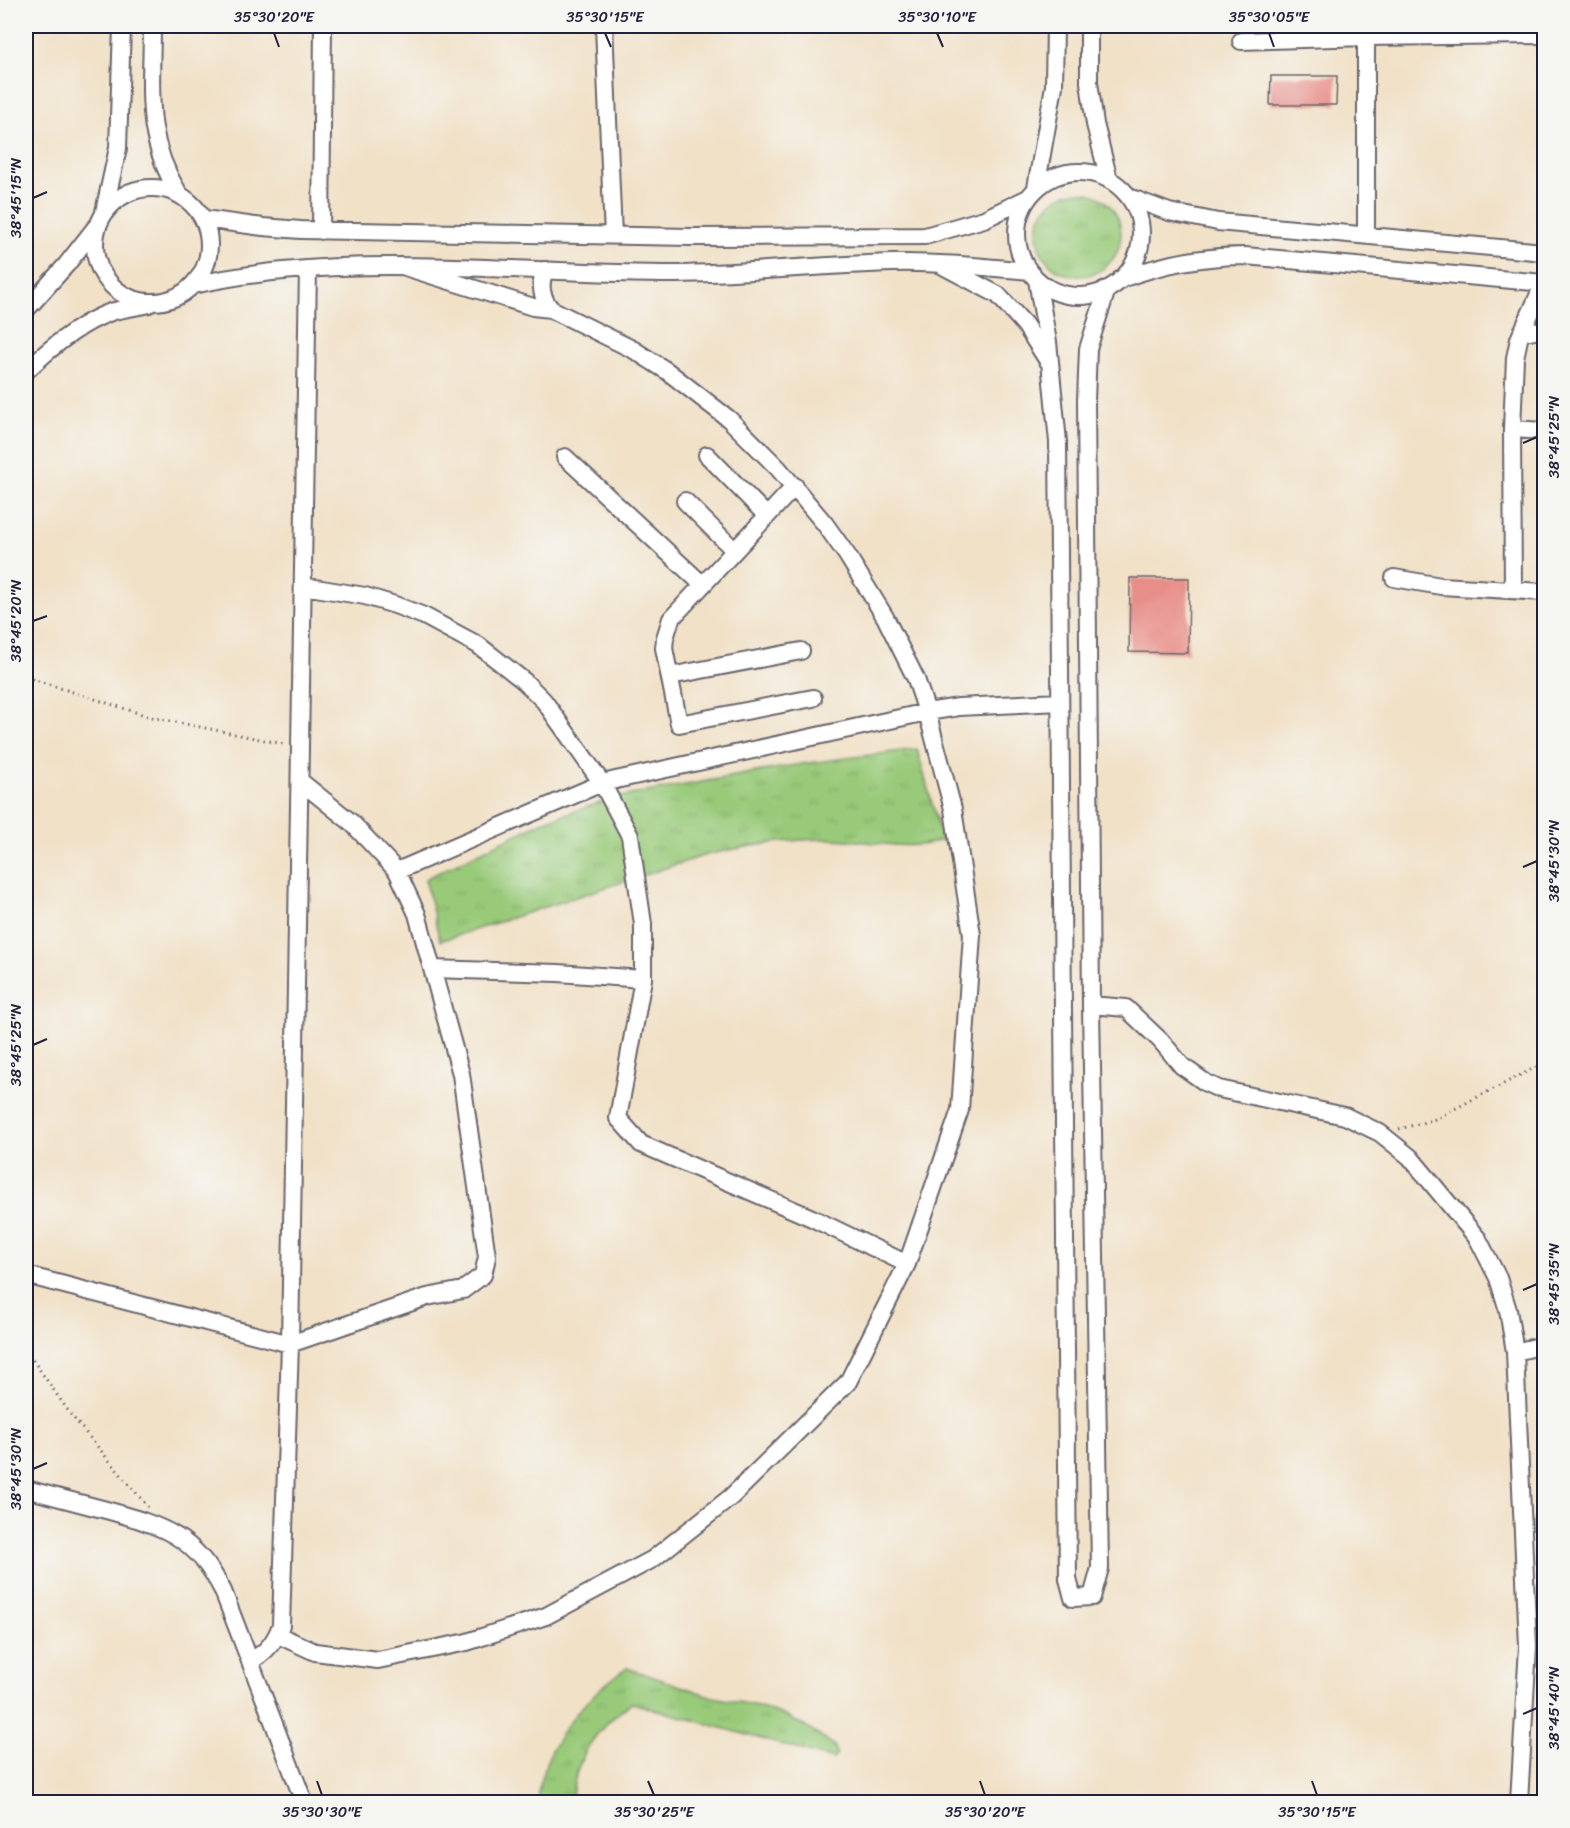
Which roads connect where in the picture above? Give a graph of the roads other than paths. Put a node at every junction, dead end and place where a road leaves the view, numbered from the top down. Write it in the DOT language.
graph roads {
  1 [pos="122,26"];
  2 [pos="152,26"];
  3 [pos="323,26"];
  4 [pos="604,26"];
  5 [pos="1055,26"];
  6 [pos="1089,26"];
  7 [pos="1366,31"];
  8 [pos="1543,32"];
  9 [pos="1241,41"];
  10 [pos="1109,180"];
  11 [pos="1032,193"];
  12 [pos="179,194"];
  13 [pos="1129,197"];
  14 [pos="101,219"];
  15 [pos="204,219"];
  16 [pos="321,231"];
  17 [pos="1366,235"];
  18 [pos="613,236"];
  19 [pos="1545,252"];
  20 [pos="939,265"];
  21 [pos="402,266"];
  22 [pos="308,269"];
  23 [pos="545,270"];
  24 [pos="1033,276"];
  25 [pos="1121,279"];
  26 [pos="1544,283"];
  27 [pos="193,285"];
  28 [pos="1107,289"];
  29 [pos="161,301"];
  30 [pos="551,309"];
  31 [pos="26,310"];
  32 [pos="1522,331"];
  33 [pos="1545,331"];
  34 [pos="1050,364"];
  35 [pos="26,371"];
  36 [pos="1512,429"];
  37 [pos="1545,431"];
  38 [pos="707,455"];
  39 [pos="565,458"];
  40 [pos="795,486"];
  41 [pos="685,501"];
  42 [pos="767,516"];
  43 [pos="734,550"];
  44 [pos="1394,578"];
  45 [pos="703,585"];
  46 [pos="303,586"];
  47 [pos="1513,589"];
  48 [pos="1545,592"];
  49 [pos="801,651"];
  50 [pos="670,676"];
  51 [pos="813,698"];
  52 [pos="1060,702"];
  53 [pos="927,712"];
  54 [pos="300,781"];
  55 [pos="602,783"];
  56 [pos="397,871"];
  57 [pos="432,969"];
  58 [pos="643,979"];
  59 [pos="1091,1005"];
  60 [pos="907,1264"];
  61 [pos="26,1275"];
  62 [pos="290,1344"];
  63 [pos="1545,1345"];
  64 [pos="1515,1352"];
  65 [pos="26,1489"];
  66 [pos="278,1635"];
  67 [pos="250,1661"];
  68 [pos="304,1803"];
  69 [pos="1519,1803"];
  1 -- 14 [label="street"];
  2 -- 12 [label="street"];
  3 -- 16 [label="street"];
  4 -- 18 [label="street"];
  5 -- 11 [label="street"];
  6 -- 10 [label="street"];
  7 -- 8 [label="street"];
  7 -- 9 [label="street"];
  7 -- 17 [label="street"];
  10 -- 11 [label="street"];
  10 -- 13 [label="street"];
  11 -- 18 [label="street"];
  11 -- 24 [label="street"];
  12 -- 14 [label="street"];
  12 -- 15 [label="street"];
  13 -- 17 [label="street"];
  13 -- 25 [label="street"];
  14 -- 29 [label="street"];
  14 -- 31 [label="street"];
  15 -- 16 [label="street"];
  15 -- 27 [label="street"];
  16 -- 18 [label="street"];
  17 -- 19 [label="street"];
  20 -- 23 [label="street"];
  20 -- 24 [label="street"];
  20 -- 34 [label="street"];
  21 -- 22 [label="street"];
  21 -- 23 [label="street"];
  21 -- 30 [label="street"];
  22 -- 27 [label="street"];
  22 -- 46 [label="street"];
  23 -- 30 [label="street"];
  24 -- 28 [label="street"];
  24 -- 34 [label="street"];
  25 -- 26 [label="street"];
  25 -- 28 [label="street"];
  26 -- 32 [label="street"];
  27 -- 29 [label="street"];
  28 -- 59 [label="street"];
  29 -- 35 [label="street"];
  30 -- 40 [label="street"];
  32 -- 33 [label="street"];
  32 -- 36 [label="street"];
  34 -- 52 [label="street"];
  36 -- 37 [label="street"];
  36 -- 47 [label="street"];
  38 -- 42 [label="street"];
  39 -- 45 [label="street"];
  40 -- 42 [label="street"];
  40 -- 53 [label="street"];
  41 -- 43 [label="street"];
  42 -- 43 [label="street"];
  43 -- 45 [label="street"];
  44 -- 47 [label="street"];
  45 -- 50 [label="street"];
  46 -- 54 [label="street"];
  46 -- 55 [label="street"];
  47 -- 48 [label="street"];
  49 -- 50 [label="street"];
  50 -- 51 [label="street"];
  52 -- 53 [label="street"];
  52 -- 59 [label="street"];
  53 -- 55 [label="street"];
  53 -- 60 [label="street"];
  54 -- 56 [label="street"];
  54 -- 62 [label="street"];
  55 -- 56 [label="street"];
  55 -- 58 [label="street"];
  56 -- 57 [label="street"];
  57 -- 58 [label="street"];
  57 -- 62 [label="street"];
  58 -- 60 [label="street"];
  59 -- 64 [label="street"];
  60 -- 66 [label="street"];
  61 -- 62 [label="street"];
  62 -- 66 [label="street"];
  63 -- 64 [label="street"];
  64 -- 69 [label="street"];
  65 -- 67 [label="street"];
  66 -- 67 [label="street"];
  67 -- 68 [label="street"];
}
